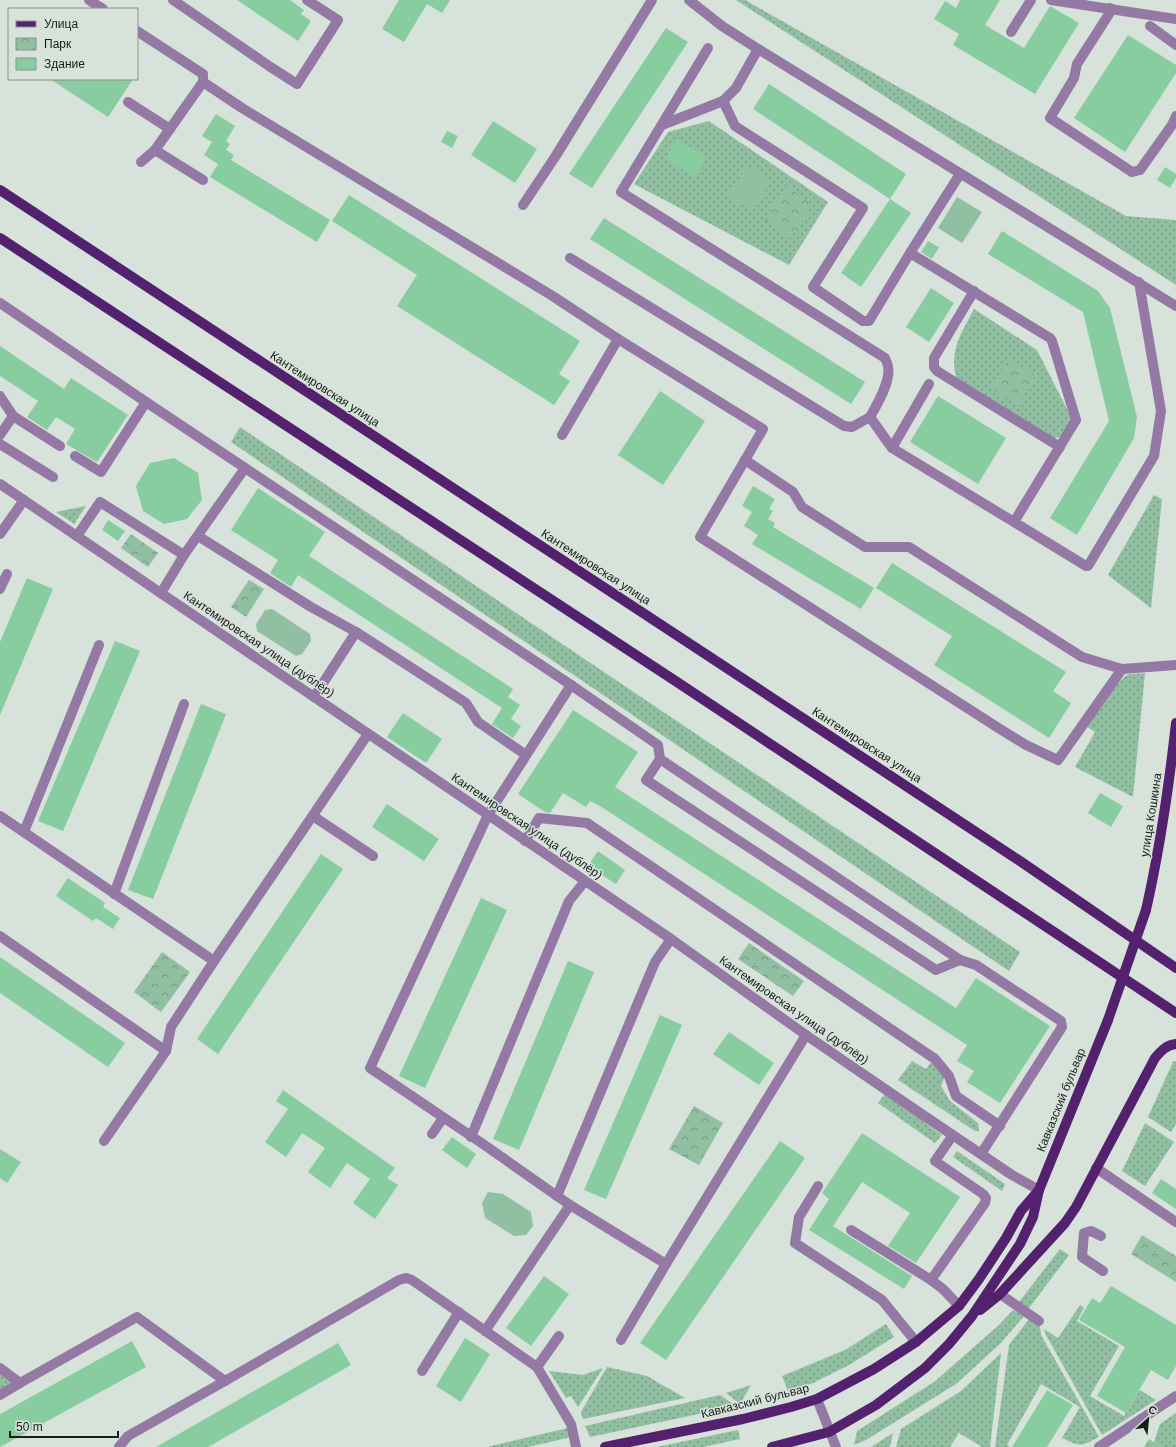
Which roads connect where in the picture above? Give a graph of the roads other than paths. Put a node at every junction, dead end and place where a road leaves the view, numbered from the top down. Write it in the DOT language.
graph roads {
  1 [pos="89,0"];
  2 [pos="173,0"];
  3 [pos="307,0"];
  4 [pos="652,0"];
  5 [pos="689,0"];
  6 [pos="1031,0"];
  7 [pos="1051,0"];
  8 [pos="101,8"];
  9 [pos="1110,8"];
  10 [pos="1176,19"];
  11 [pos="1150,26"];
  12 [pos="138,32"];
  13 [pos="1011,32"];
  14 [pos="1176,45"];
  15 [pos="708,48"];
  16 [pos="758,49"];
  17 [pos="203,82"];
  18 [pos="723,101"];
  19 [pos="128,102"];
  20 [pos="1176,116"];
  21 [pos="662,125"];
  22 [pos="170,129"];
  23 [pos="155,150"];
  24 [pos="141,162"];
  25 [pos="960,174"];
  26 [pos="203,180"];
  27 [pos="0,190"];
  28 [pos="523,205"];
  29 [pos="0,238"];
  30 [pos="910,253"];
  31 [pos="570,258"];
  32 [pos="1139,282"];
  33 [pos="974,292"];
  34 [pos="0,303"];
  35 [pos="1176,306"];
  36 [pos="618,339"];
  37 [pos="929,384"];
  38 [pos="0,396"];
  39 [pos="146,402"];
  40 [pos="13,416"];
  41 [pos="870,417"];
  42 [pos="0,435"];
  43 [pos="562,435"];
  44 [pos="0,444"];
  45 [pos="60,446"];
  46 [pos="1060,447"];
  47 [pos="892,448"];
  48 [pos="75,456"];
  49 [pos="745,460"];
  50 [pos="245,468"];
  51 [pos="53,477"];
  52 [pos="0,484"];
  53 [pos="24,500"];
  54 [pos="1014,522"];
  55 [pos="0,534"];
  56 [pos="77,536"];
  57 [pos="198,536"];
  58 [pos="184,555"];
  59 [pos="7,574"];
  60 [pos="0,589"];
  61 [pos="161,593"];
  62 [pos="356,632"];
  63 [pos="99,644"];
  64 [pos="1176,665"];
  65 [pos="1122,669"];
  66 [pos="571,685"];
  67 [pos="314,697"];
  68 [pos="184,704"];
  69 [pos="1176,723"];
  70 [pos="368,734"];
  71 [pos="526,755"];
  72 [pos="660,759"];
  73 [pos="488,815"];
  74 [pos="0,816"];
  75 [pos="313,816"];
  76 [pos="24,832"];
  77 [pos="526,840"];
  78 [pos="373,856"];
  79 [pos="585,881"];
  80 [pos="114,894"];
  81 [pos="0,936"];
  82 [pos="671,939"];
  83 [pos="960,960"];
  84 [pos="214,962"];
  85 [pos="1176,968"];
  86 [pos="1176,1013"];
  87 [pos="1108,1020"];
  88 [pos="806,1035"];
  89 [pos="1176,1044"];
  90 [pos="166,1052"];
  91 [pos="444,1118"];
  92 [pos="1000,1126"];
  93 [pos="432,1134"];
  94 [pos="953,1135"];
  95 [pos="472,1137"];
  96 [pos="104,1141"];
  97 [pos="981,1154"];
  98 [pos="1096,1168"];
  99 [pos="818,1186"];
  100 [pos="1039,1190"];
  101 [pos="557,1196"];
  102 [pos="570,1205"];
  103 [pos="1176,1222"];
  104 [pos="851,1230"];
  105 [pos="1100,1236"];
  106 [pos="666,1264"];
  107 [pos="1103,1271"];
  108 [pos="931,1280"];
  109 [pos="1000,1294"];
  110 [pos="959,1306"];
  111 [pos="459,1312"];
  112 [pos="972,1316"];
  113 [pos="1039,1321"];
  114 [pos="485,1330"];
  115 [pos="560,1336"];
  116 [pos="620,1340"];
  117 [pos="916,1342"];
  118 [pos="537,1367"];
  119 [pos="0,1368"];
  120 [pos="422,1371"];
  121 [pos="225,1381"];
  122 [pos="20,1382"];
  123 [pos="0,1395"];
  124 [pos="1176,1396"];
  125 [pos="817,1399"];
  126 [pos="829,1432"];
  127 [pos="119,1447"];
  128 [pos="576,1447"];
  129 [pos="605,1447"];
  130 [pos="772,1447"];
  131 [pos="836,1447"];
  132 [pos="1099,1447"];
  1 -- 8 [label="street"];
  2 -- 3 [label="street"];
  4 -- 28 [label="street"];
  5 -- 16 [label="street"];
  6 -- 13 [label="street"];
  7 -- 9 [label="street"];
  9 -- 10 [label="street"];
  9 -- 20 [label="street"];
  11 -- 14 [label="street"];
  12 -- 17 [label="street"];
  15 -- 21 [label="street"];
  16 -- 18 [label="street"];
  16 -- 25 [label="street"];
  17 -- 22 [label="street"];
  17 -- 36 [label="street"];
  18 -- 21 [label="street"];
  18 -- 30 [label="street"];
  19 -- 22 [label="street"];
  21 -- 41 [label="street"];
  22 -- 23 [label="street"];
  23 -- 24 [label="street"];
  23 -- 26 [label="street"];
  25 -- 30 [label="street"];
  25 -- 32 [label="street"];
  27 -- 85 [label="main road, Кантемировская улица"];
  29 -- 86 [label="main road"];
  30 -- 33 [label="street"];
  31 -- 41 [label="street"];
  32 -- 35 [label="street"];
  32 -- 54 [label="street"];
  33 -- 46 [label="street"];
  33 -- 46 [label="street"];
  34 -- 39 [label="street"];
  36 -- 43 [label="street"];
  36 -- 49 [label="street"];
  37 -- 47 [label="street"];
  38 -- 40 [label="street"];
  39 -- 48 [label="street"];
  39 -- 50 [label="street"];
  40 -- 42 [label="street"];
  40 -- 45 [label="street"];
  41 -- 47 [label="street"];
  44 -- 51 [label="street"];
  46 -- 54 [label="street"];
  47 -- 54 [label="street"];
  49 -- 65 [label="street"];
  49 -- 65 [label="street"];
  50 -- 57 [label="street"];
  50 -- 66 [label="street"];
  52 -- 53 [label="street, Кантемировская улица (дублёр)"];
  53 -- 55 [label="street"];
  53 -- 56 [label="street, Кантемировская улица (дублёр)"];
  56 -- 58 [label="street"];
  56 -- 61 [label="street, Кантемировская улица (дублёр)"];
  57 -- 58 [label="street"];
  57 -- 62 [label="street"];
  58 -- 61 [label="street"];
  59 -- 60 [label="street"];
  61 -- 67 [label="street, Кантемировская улица (дублёр)"];
  62 -- 67 [label="street"];
  62 -- 71 [label="street"];
  63 -- 76 [label="street"];
  64 -- 65 [label="street"];
  66 -- 71 [label="street"];
  66 -- 72 [label="street"];
  67 -- 70 [label="street, Кантемировская улица (дублёр)"];
  68 -- 80 [label="street"];
  69 -- 87 [label="main road, улица Кошкина, bridge"];
  70 -- 73 [label="street, Кантемировская улица (дублёр)"];
  70 -- 75 [label="street"];
  71 -- 73 [label="street"];
  72 -- 83 [label="street"];
  72 -- 83 [label="street"];
  73 -- 77 [label="street, Кантемировская улица (дублёр)"];
  73 -- 91 [label="street"];
  74 -- 76 [label="street"];
  75 -- 78 [label="street"];
  75 -- 84 [label="street"];
  76 -- 80 [label="street"];
  77 -- 79 [label="street, Кантемировская улица (дублёр)"];
  77 -- 92 [label="street"];
  79 -- 82 [label="street, Кантемировская улица (дублёр)"];
  79 -- 95 [label="street"];
  80 -- 84 [label="street"];
  81 -- 90 [label="street"];
  82 -- 88 [label="street, Кантемировская улица (дублёр)"];
  82 -- 101 [label="street"];
  83 -- 92 [label="street"];
  84 -- 90 [label="street"];
  87 -- 100 [label="main road, Кавказский бульвар"];
  88 -- 94 [label="street, Кантемировская улица (дублёр)"];
  88 -- 106 [label="street"];
  89 -- 98 [label="main road"];
  90 -- 96 [label="street"];
  91 -- 93 [label="street"];
  91 -- 95 [label="street"];
  92 -- 97 [label="street"];
  94 -- 97 [label="street, Кантемировская улица (дублёр)"];
  94 -- 108 [label="street"];
  95 -- 101 [label="street"];
  97 -- 100 [label="street, Кантемировская улица (дублёр)"];
  98 -- 103 [label="street"];
  98 -- 109 [label="main road"];
  99 -- 117 [label="street"];
  100 -- 110 [label="main road, Кавказский бульвар"];
  100 -- 112 [label="main road, Кавказский бульвар"];
  101 -- 102 [label="street"];
  102 -- 106 [label="street"];
  102 -- 114 [label="street"];
  104 -- 108 [label="street"];
  105 -- 107 [label="street"];
  106 -- 116 [label="street"];
  108 -- 110 [label="street"];
  109 -- 112 [label="main road"];
  109 -- 113 [label="street"];
  110 -- 117 [label="main road, Кавказский бульвар"];
  111 -- 114 [label="street"];
  111 -- 120 [label="street"];
  111 -- 121 [label="street"];
  112 -- 126 [label="main road, Кавказский бульвар"];
  114 -- 118 [label="street"];
  115 -- 118 [label="street"];
  117 -- 125 [label="main road, Кавказский бульвар"];
  118 -- 128 [label="street"];
  119 -- 122 [label="street"];
  121 -- 122 [label="street"];
  121 -- 127 [label="street"];
  122 -- 123 [label="street"];
  124 -- 132 [label="street"];
  125 -- 126 [label="street"];
  125 -- 129 [label="main road, Кавказский бульвар"];
  126 -- 130 [label="main road, Кавказский бульвар"];
  126 -- 131 [label="street"];
}
